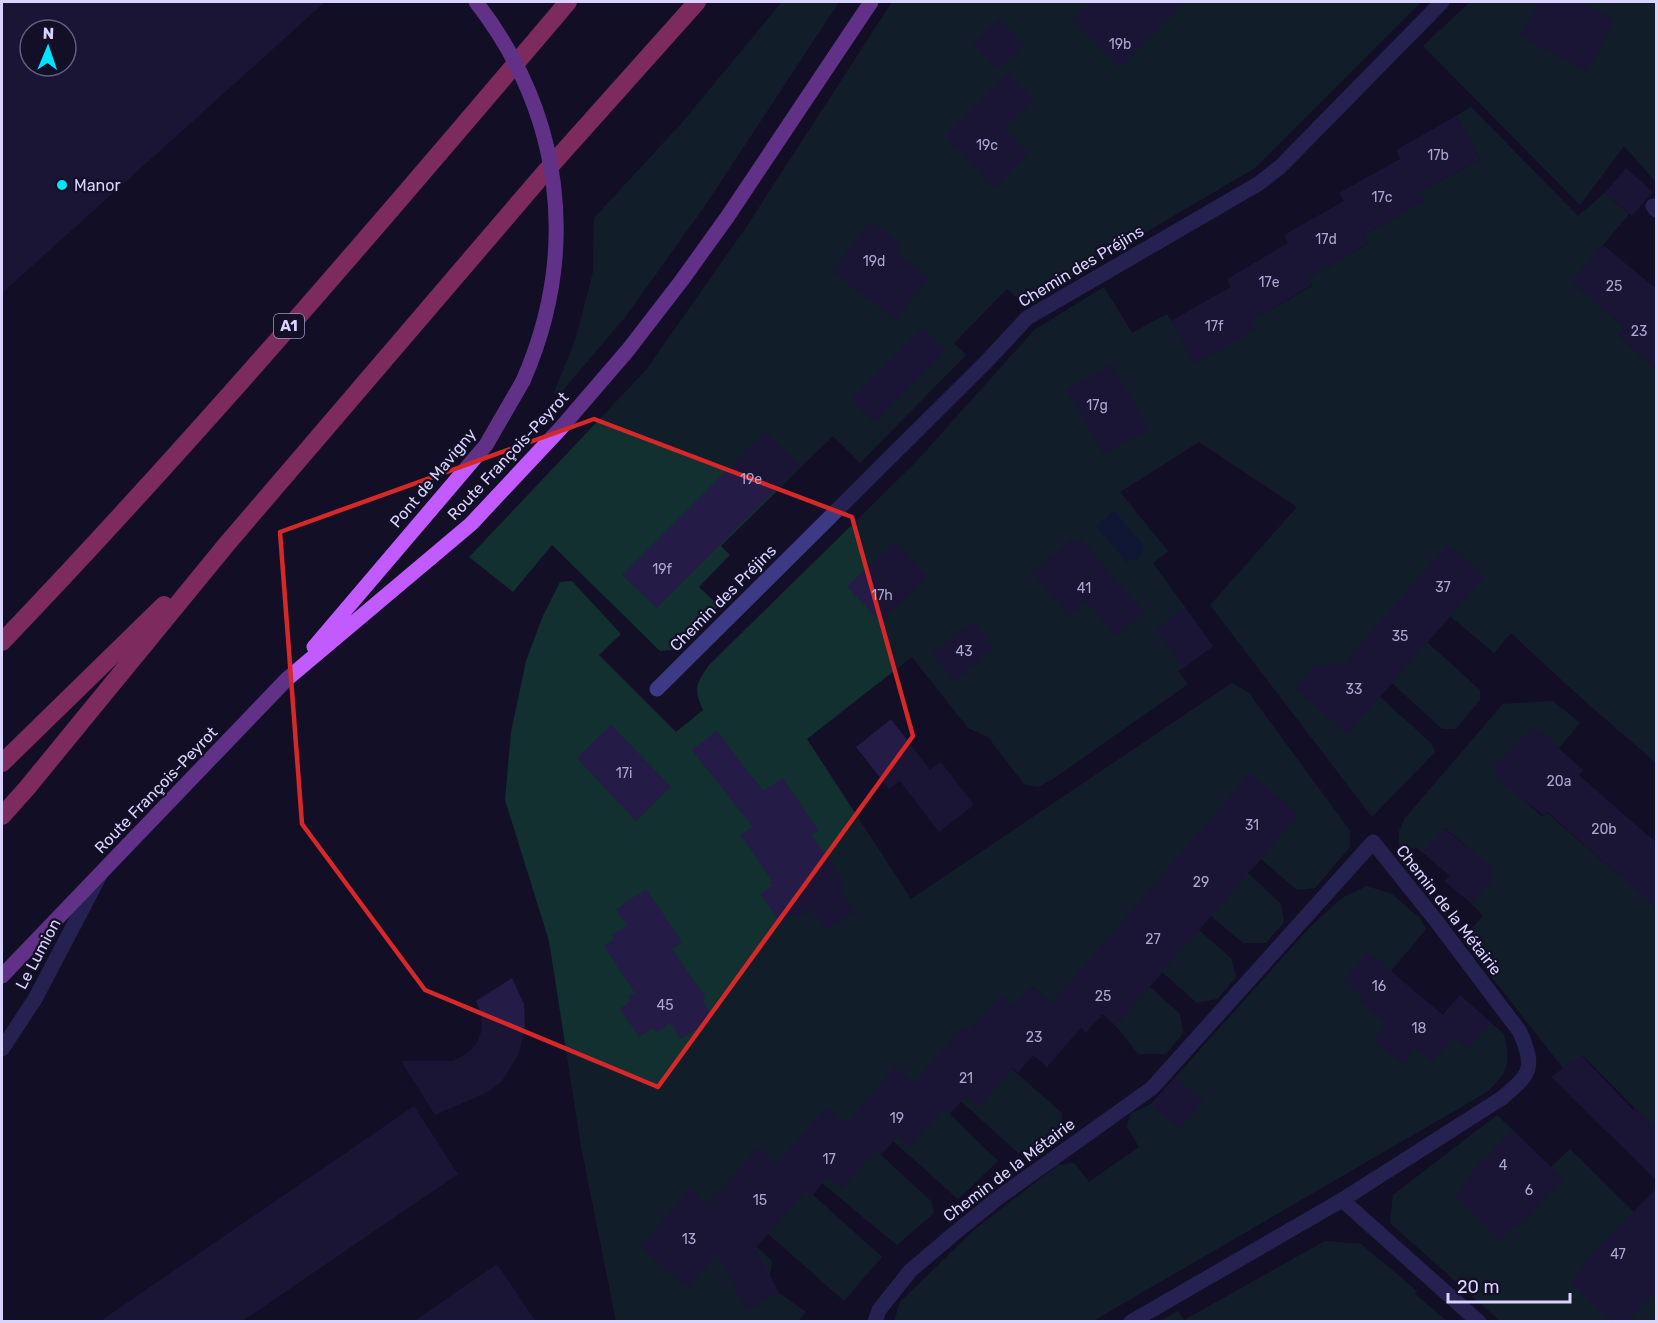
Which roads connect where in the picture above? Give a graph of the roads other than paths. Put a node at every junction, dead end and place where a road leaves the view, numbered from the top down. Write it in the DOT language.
graph roads {
  1 [pos="476,2"];
  2 [pos="568,2"];
  3 [pos="697,2"];
  4 [pos="871,2"];
  5 [pos="1442,2"];
  6 [pos="226,545"];
  7 [pos="2,642"];
  8 [pos="287,679"];
  9 [pos="657,689"];
  10 [pos="2,763"];
  11 [pos="2,816"];
  12 [pos="101,874"];
  13 [pos="2,976"];
  14 [pos="2,1049"];
  15 [pos="1342,1200"];
  16 [pos="875,1322"];
  17 [pos="1131,1322"];
  18 [pos="1479,1322"];
  1 -- 8 [label="main road, Pont de Mavigny, bridge"];
  2 -- 7 [label="highway, A1"];
  3 -- 6 [label="highway"];
  4 -- 8 [label="main road, Route François-Peyrot"];
  5 -- 9 [label="street, Chemin des Préjins"];
  6 -- 10 [label="highway"];
  6 -- 11 [label="highway"];
  8 -- 12 [label="main road, Route François-Peyrot"];
  12 -- 13 [label="main road, Route François-Peyrot"];
  12 -- 14 [label="street, Le Lumion"];
  15 -- 16 [label="street, Chemin de la Métairie"];
  15 -- 17 [label="street, Chemin de la Métairie"];
  15 -- 18 [label="street"];
}
